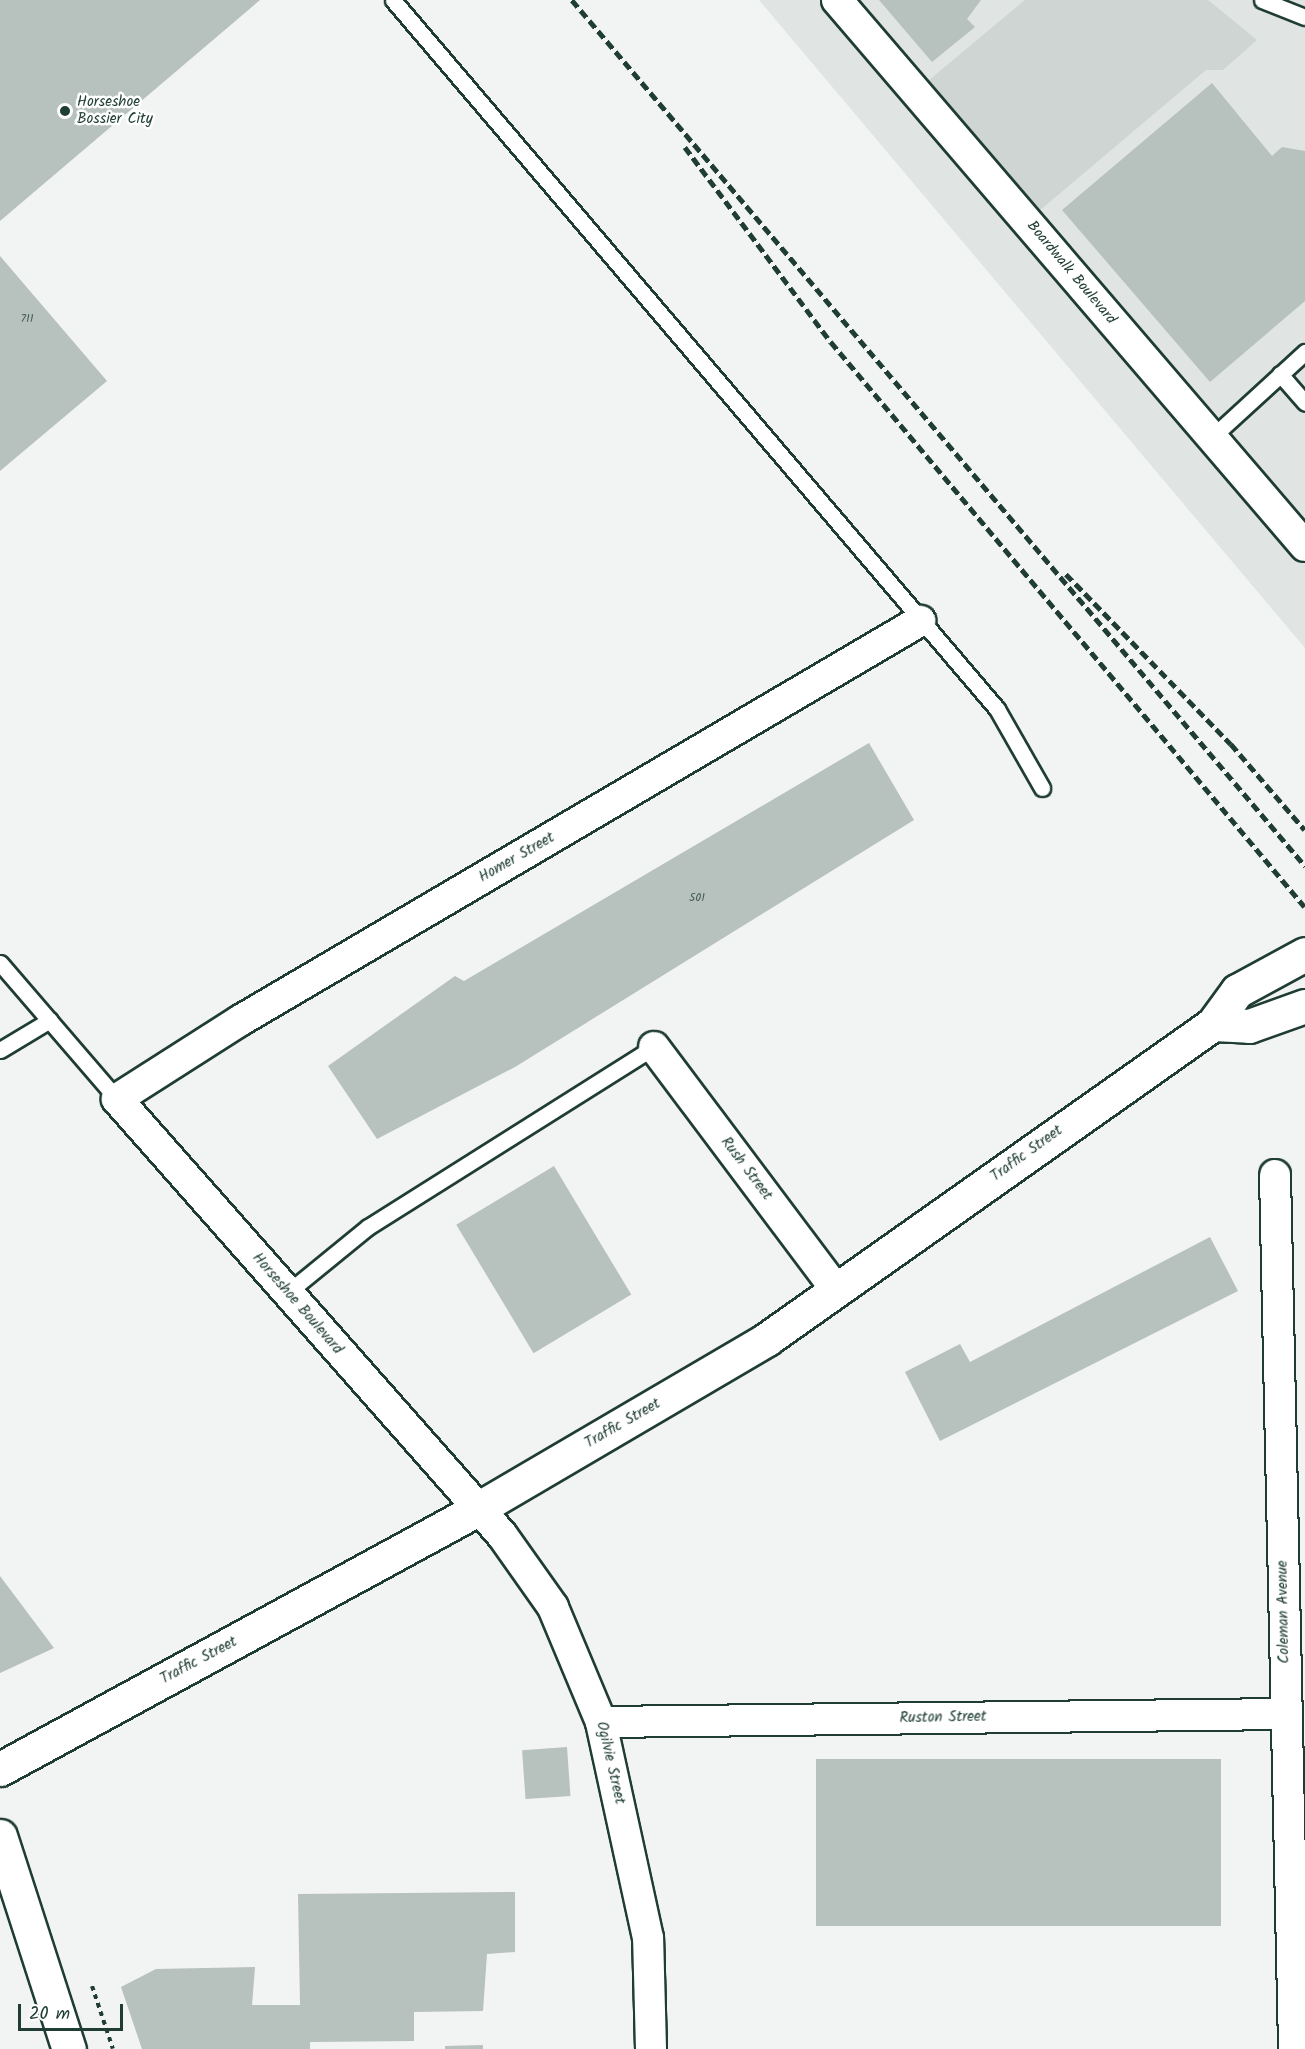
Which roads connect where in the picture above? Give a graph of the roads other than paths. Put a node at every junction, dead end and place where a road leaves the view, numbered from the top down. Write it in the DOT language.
graph roads {
  1 [pos="393,0"];
  2 [pos="837,0"];
  3 [pos="1262,0"];
  4 [pos="1305,17"];
  5 [pos="1305,352"];
  6 [pos="1280,374"];
  7 [pos="1305,403"];
  8 [pos="1210,439"];
  9 [pos="1305,546"];
  10 [pos="920,621"];
  11 [pos="1042,788"];
  12 [pos="1305,954"];
  13 [pos="0,963"];
  14 [pos="1305,1006"];
  15 [pos="50,1020"];
  16 [pos="1213,1024"];
  17 [pos="654,1047"];
  18 [pos="0,1050"];
  19 [pos="117,1099"];
  20 [pos="1275,1175"];
  21 [pos="837,1291"];
  22 [pos="287,1293"];
  23 [pos="476,1510"];
  24 [pos="1295,1622"];
  25 [pos="1286,1714"];
  26 [pos="601,1722"];
  27 [pos="0,1769"];
  28 [pos="0,1836"];
  29 [pos="1299,2018"];
  30 [pos="69,2049"];
  31 [pos="651,2049"];
  32 [pos="1294,2049"];
  1 -- 10 [label="lane"];
  2 -- 8 [label="street, Boardwalk Boulevard"];
  3 -- 4 [label="lane"];
  5 -- 6 [label="lane"];
  6 -- 7 [label="lane"];
  6 -- 8 [label="lane"];
  8 -- 9 [label="street, Boardwalk Boulevard"];
  10 -- 11 [label="lane"];
  10 -- 19 [label="street, Homer Street"];
  12 -- 16 [label="main road, Traffic Street"];
  13 -- 15 [label="lane"];
  14 -- 16 [label="main road"];
  15 -- 18 [label="lane"];
  15 -- 19 [label="lane"];
  16 -- 21 [label="main road, Traffic Street"];
  17 -- 21 [label="street, Rush Street"];
  17 -- 22 [label="lane"];
  19 -- 22 [label="street, Horseshoe Boulevard"];
  20 -- 24 [label="street, Coleman Avenue"];
  21 -- 23 [label="main road, Traffic Street"];
  22 -- 23 [label="street, Horseshoe Boulevard"];
  23 -- 26 [label="street, Ogilvie Street"];
  23 -- 27 [label="main road, Traffic Street"];
  24 -- 25 [label="street, Coleman Avenue"];
  25 -- 26 [label="street, Ruston Street"];
  25 -- 29 [label="street, Coleman Avenue"];
  26 -- 31 [label="street, Ogilvie Street"];
  28 -- 30 [label="main road"];
  29 -- 32 [label="street, Coleman Avenue"];
}
